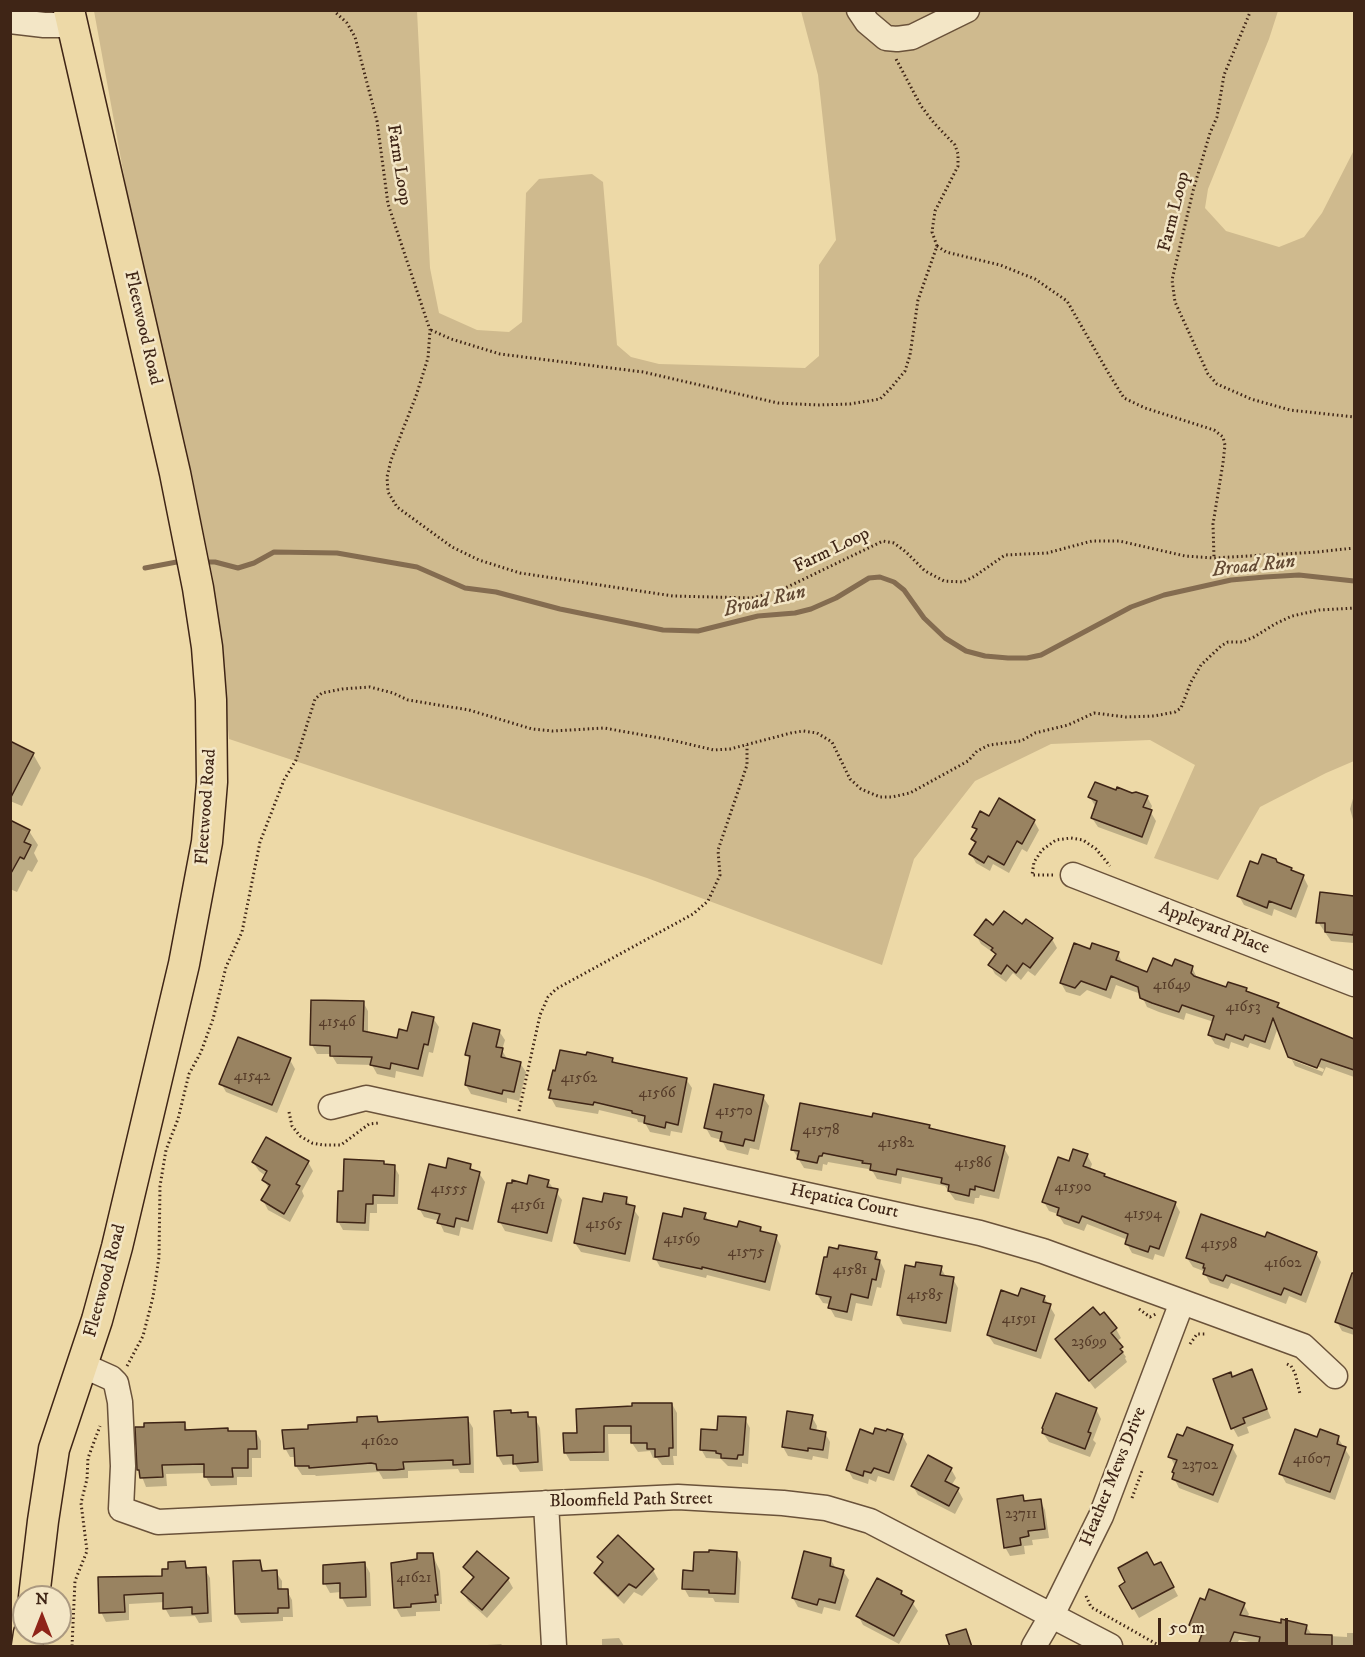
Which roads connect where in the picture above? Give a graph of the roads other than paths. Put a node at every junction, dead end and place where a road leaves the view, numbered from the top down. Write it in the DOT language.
graph roads {
  1 [pos="859,10"];
  2 [pos="967,10"];
  3 [pos="71,18"];
  4 [pos="10,21"];
  5 [pos="1073,875"];
  6 [pos="1354,984"];
  7 [pos="331,1107"];
  8 [pos="1178,1311"];
  9 [pos="82,1365"];
  10 [pos="1335,1376"];
  11 [pos="546,1503"];
  12 [pos="35,1585"];
  13 [pos="1052,1616"];
  14 [pos="554,1647"];
  15 [pos="1034,1647"];
  16 [pos="1110,1647"];
  1 -- 2 [label="street"];
  3 -- 4 [label="street"];
  3 -- 9 [label="main road, Fleetwood Road"];
  5 -- 6 [label="street, Appleyard Place"];
  7 -- 8 [label="street, Hepatica Court"];
  8 -- 10 [label="street, Hepatica Court"];
  8 -- 13 [label="street, Heather Mews Drive"];
  9 -- 11 [label="street, Bloomfield Path Street"];
  9 -- 12 [label="main road, Fleetwood Road"];
  11 -- 13 [label="street, Bloomfield Path Street"];
  11 -- 14 [label="street"];
  13 -- 15 [label="street, Heather Mews Drive"];
  13 -- 16 [label="street, Bloomfield Path Street"];
}
